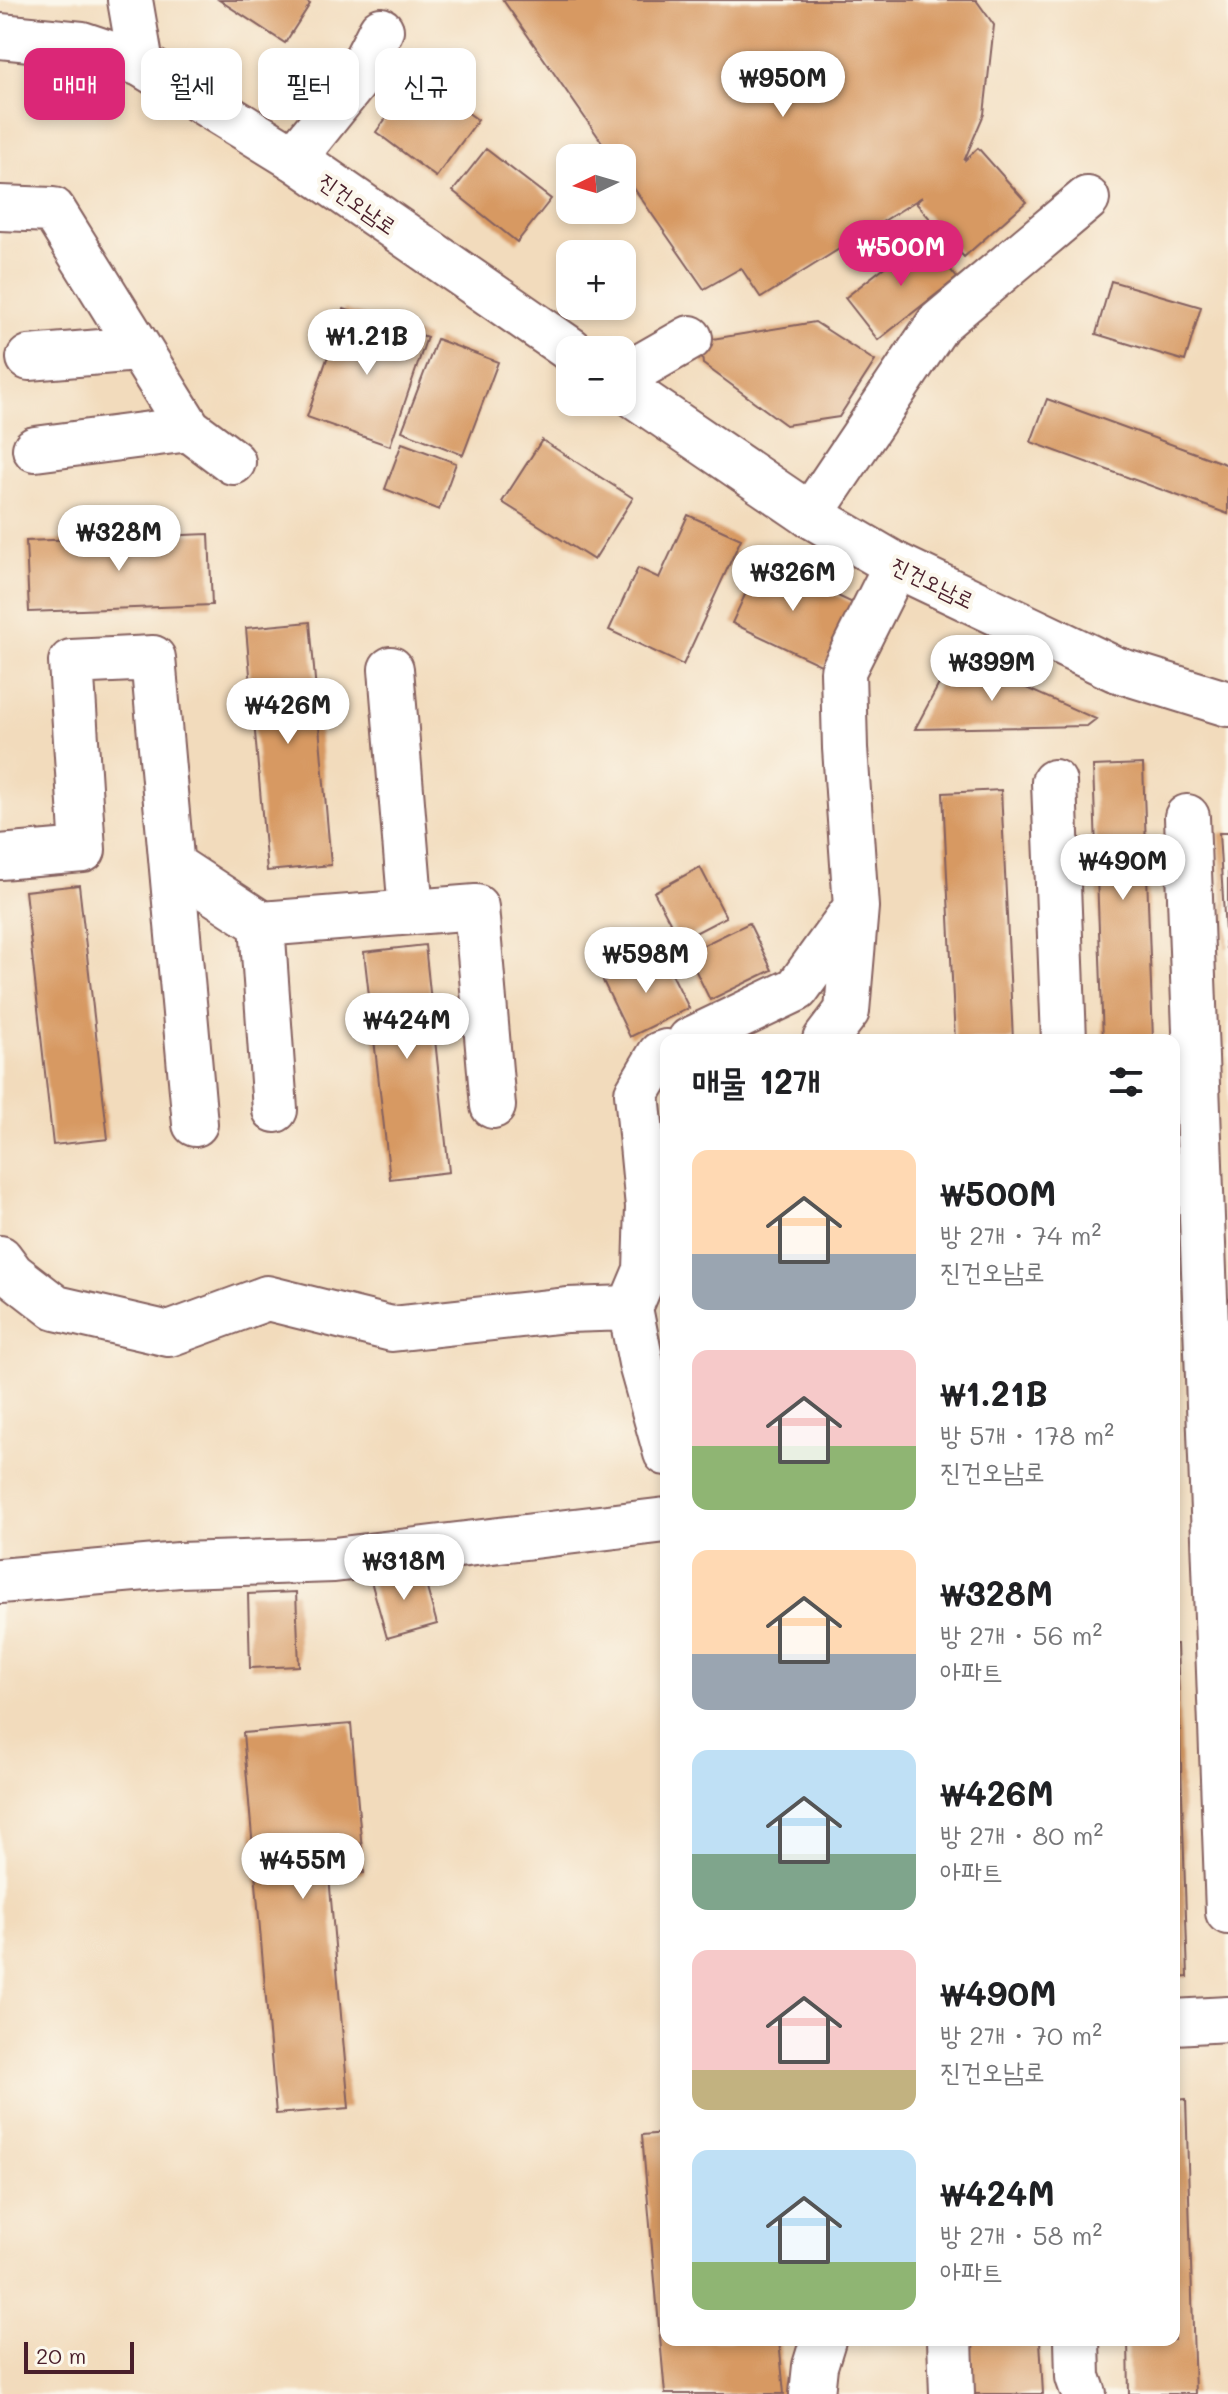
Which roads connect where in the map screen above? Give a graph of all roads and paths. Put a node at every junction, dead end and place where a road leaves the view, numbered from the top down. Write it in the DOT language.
graph roads {
  1 [pos="130,0"];
  2 [pos="381,30"];
  3 [pos="0,36"];
  4 [pos="141,64"];
  5 [pos="232,120"];
  6 [pos="294,158"];
  7 [pos="1087,199"];
  8 [pos="0,208"];
  9 [pos="690,338"];
  10 [pos="556,340"];
  11 [pos="137,349"];
  12 [pos="29,358"];
  13 [pos="636,369"];
  14 [pos="636,397"];
  15 [pos="189,429"];
  16 [pos="35,449"];
  17 [pos="233,462"];
  18 [pos="810,515"];
  19 [pos="896,565"];
  20 [pos="391,669"];
  21 [pos="1228,704"];
  22 [pos="1054,782"];
  23 [pos="1187,817"];
  24 [pos="0,857"];
  25 [pos="172,865"];
  26 [pos="856,907"];
  27 [pos="411,912"];
  28 [pos="262,924"];
  29 [pos="703,1034"];
  30 [pos="830,1034"];
  31 [pos="1064,1034"];
  32 [pos="660,1054"];
  33 [pos="493,1106"];
  34 [pos="275,1110"];
  35 [pos="195,1124"];
  36 [pos="0,1258"];
  37 [pos="1202,1279"];
  38 [pos="630,1308"];
  39 [pos="660,1432"];
  40 [pos="660,1521"];
  41 [pos="0,1581"];
  42 [pos="1228,1912"];
  43 [pos="1228,2019"];
  44 [pos="1180,2022"];
  45 [pos="821,2346"];
  46 [pos="950,2346"];
  47 [pos="1077,2346"];
  48 [pos="812,2394"];
  49 [pos="952,2394"];
  50 [pos="1084,2394"];
  1 -- 4 [label="street"];
  2 -- 6 [label="street"];
  3 -- 4 [label="street, 진건오남로"];
  5 -- 6 [label="street, 진건오남로"];
  6 -- 10 [label="street, 진건오남로"];
  7 -- 18 [label="street"];
  8 -- 11 [label="street"];
  9 -- 13 [label="street"];
  11 -- 12 [label="street"];
  11 -- 15 [label="street"];
  14 -- 18 [label="street, 진건오남로"];
  15 -- 16 [label="street"];
  15 -- 17 [label="street"];
  18 -- 19 [label="street, 진건오남로"];
  19 -- 21 [label="street, 진건오남로"];
  19 -- 26 [label="street"];
  20 -- 27 [label="street"];
  22 -- 31 [label="street"];
  23 -- 37 [label="street"];
  24 -- 25 [label="street"];
  25 -- 28 [label="street"];
  25 -- 35 [label="street"];
  26 -- 29 [label="street"];
  26 -- 30 [label="street"];
  27 -- 28 [label="street"];
  27 -- 33 [label="street"];
  28 -- 34 [label="street"];
  32 -- 38 [label="street"];
  36 -- 38 [label="street"];
  37 -- 42 [label="street"];
  38 -- 39 [label="street"];
  40 -- 41 [label="street"];
  43 -- 44 [label="street"];
  45 -- 48 [label="street"];
  46 -- 49 [label="street"];
  47 -- 50 [label="street"];
}
